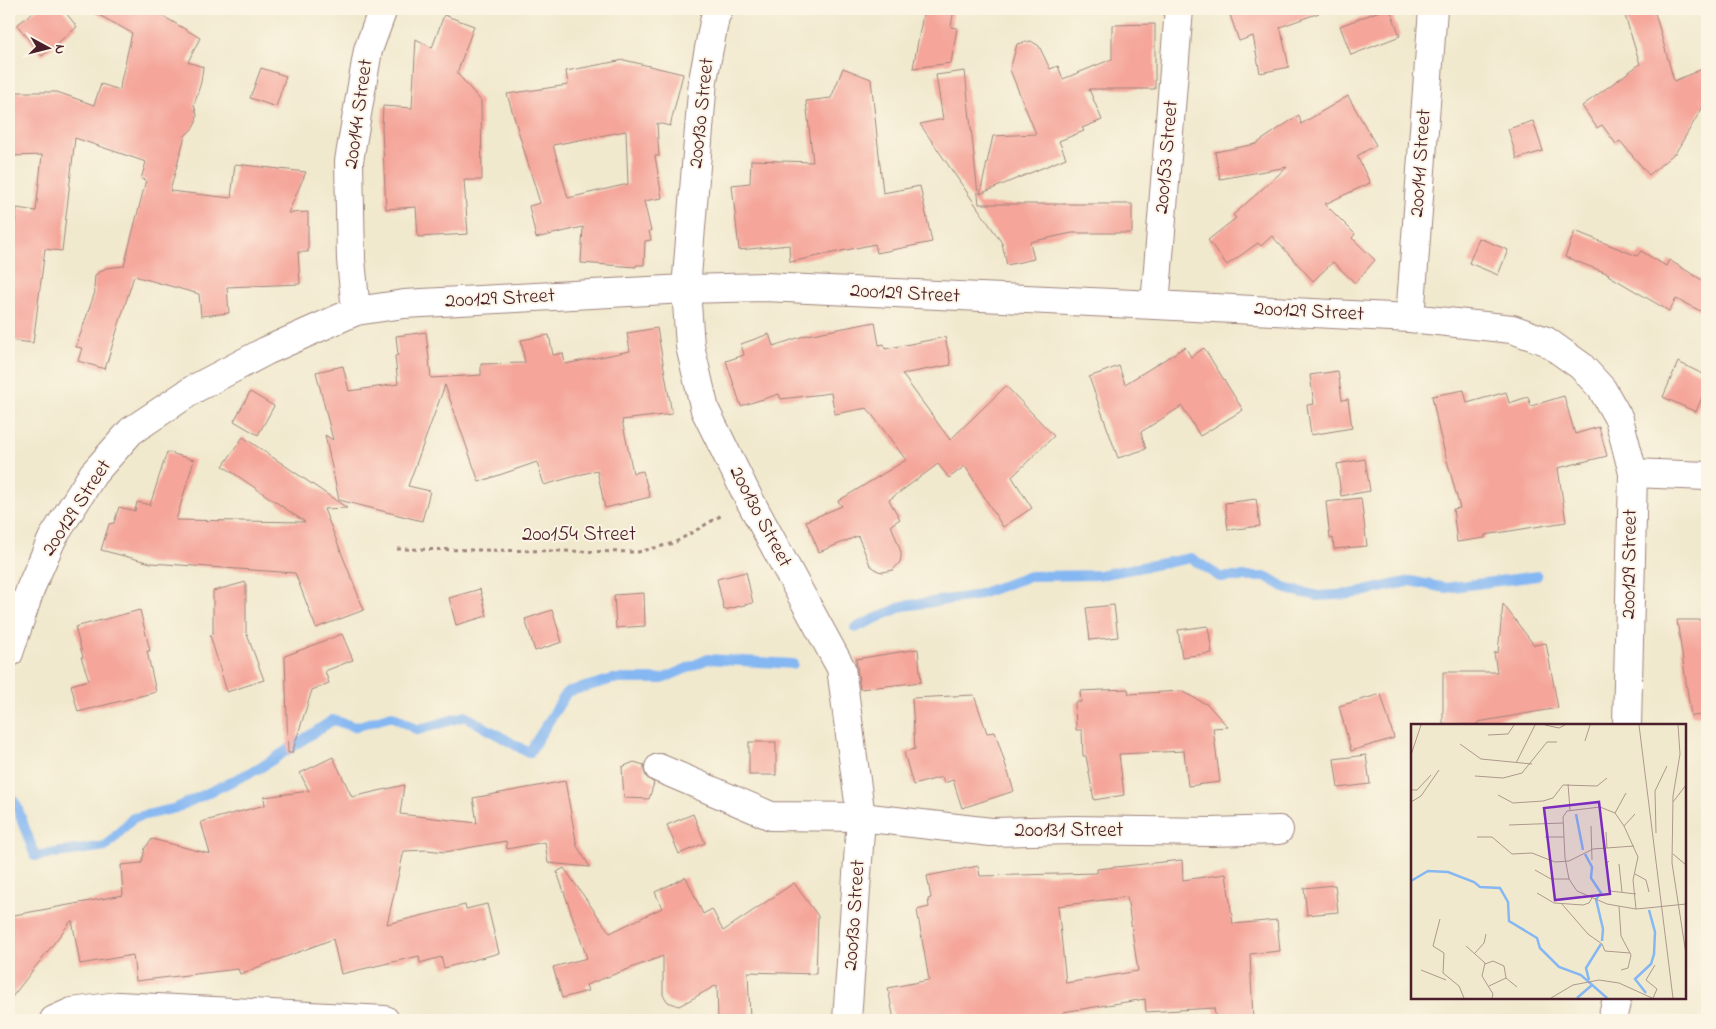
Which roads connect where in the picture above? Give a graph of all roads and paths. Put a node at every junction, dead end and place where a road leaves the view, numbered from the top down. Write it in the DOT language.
graph roads {
  1 [pos="383,9"];
  2 [pos="718,9"];
  3 [pos="1179,9"];
  4 [pos="1433,9"];
  5 [pos="686,289"];
  6 [pos="1154,304"];
  7 [pos="356,311"];
  8 [pos="1410,318"];
  9 [pos="1633,473"];
  10 [pos="1707,476"];
  11 [pos="749,499"];
  12 [pos="397,549"];
  13 [pos="9,652"];
  14 [pos="1627,724"];
  15 [pos="659,768"];
  16 [pos="861,817"];
  17 [pos="1279,830"];
  18 [pos="1617,999"];
  19 [pos="54,1020"];
  20 [pos="384,1020"];
  21 [pos="847,1020"];
  22 [pos="1612,1020"];
  1 -- 7 [label="street, 200144 Street"];
  2 -- 5 [label="street, 200130 Street"];
  3 -- 6 [label="street, 200153 Street"];
  4 -- 8 [label="street, 200141 Street"];
  5 -- 6 [label="street, 200129 Street"];
  5 -- 7 [label="street, 200129 Street"];
  5 -- 11 [label="street, 200130 Street"];
  6 -- 8 [label="street, 200129 Street"];
  7 -- 13 [label="street, 200129 Street"];
  8 -- 9 [label="street, 200129 Street"];
  9 -- 10 [label="street"];
  9 -- 14 [label="street, 200129 Street"];
  11 -- 12 [label="path, 200154 Street"];
  11 -- 16 [label="street, 200130 Street"];
  15 -- 16 [label="street, 200131 Street"];
  16 -- 17 [label="street, 200131 Street"];
  16 -- 21 [label="street, 200130 Street"];
  18 -- 22 [label="street"];
  19 -- 20 [label="street"];
}
